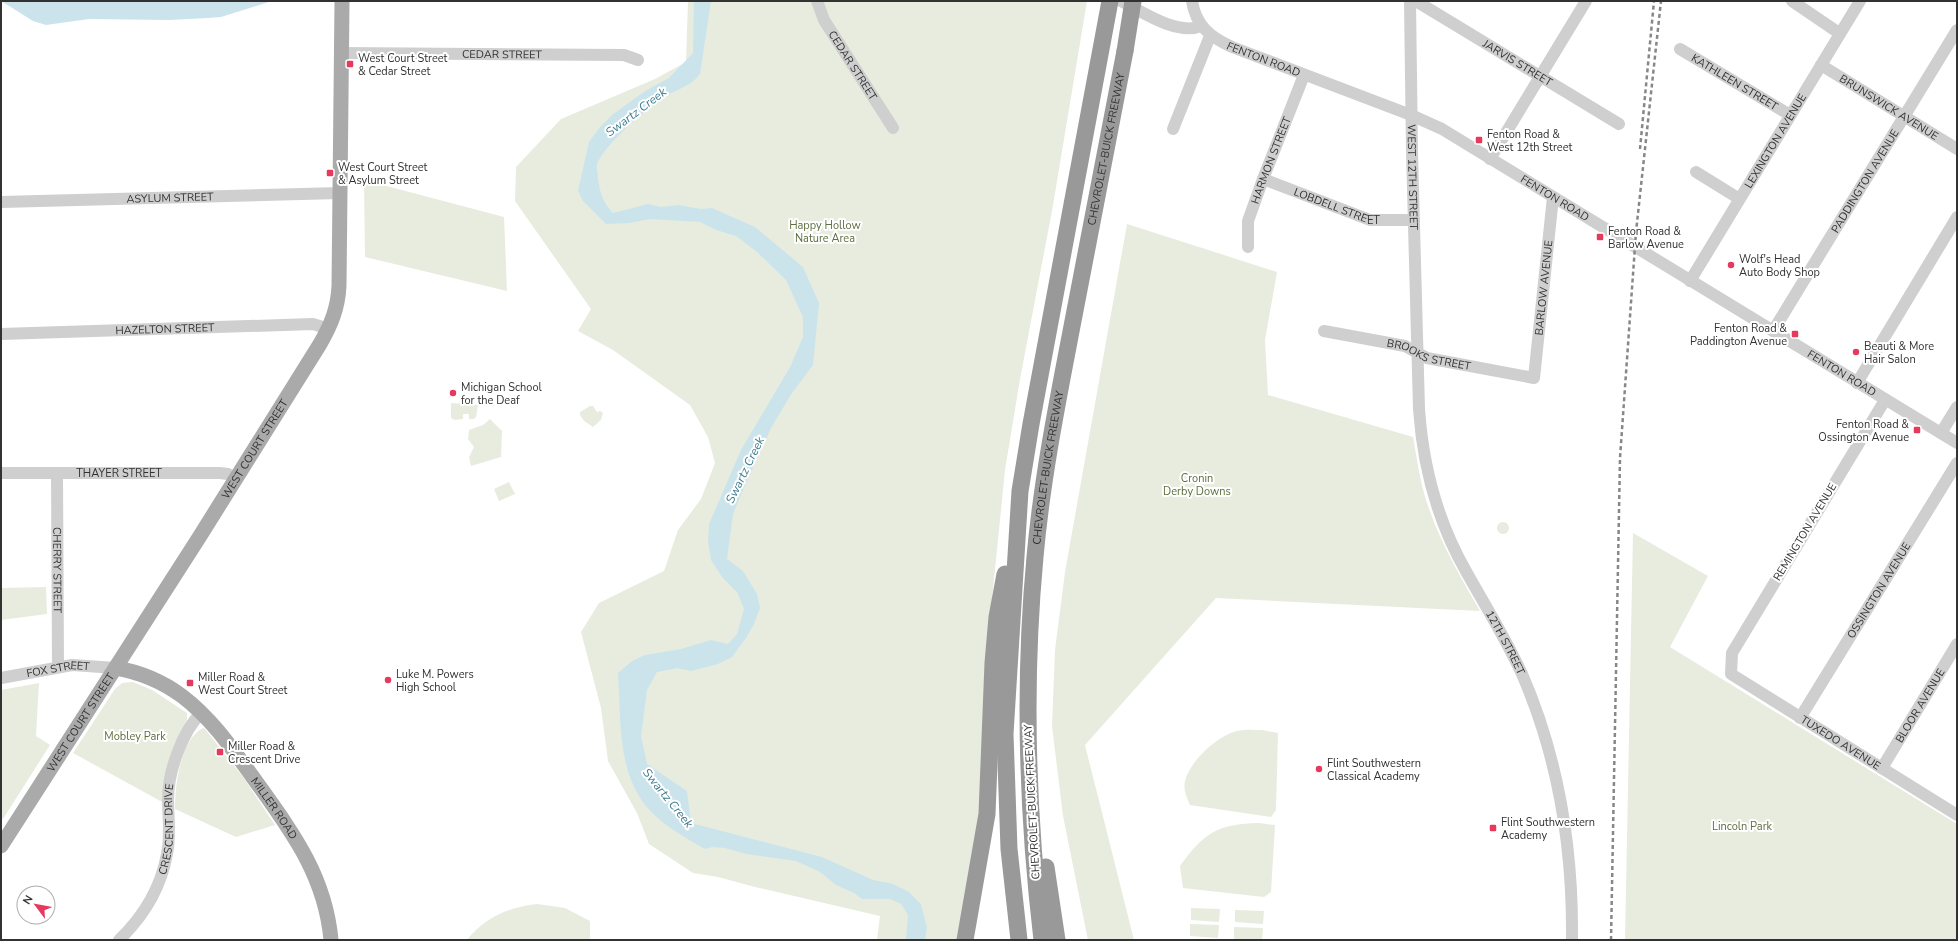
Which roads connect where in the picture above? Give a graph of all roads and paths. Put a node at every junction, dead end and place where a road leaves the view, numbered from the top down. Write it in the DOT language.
graph roads {
  1 [pos="342,1"];
  2 [pos="816,1"];
  3 [pos="1110,1"];
  4 [pos="1121,1"];
  5 [pos="1133,1"];
  6 [pos="1192,1"];
  7 [pos="1410,1"];
  8 [pos="1416,1"];
  9 [pos="1586,1"];
  10 [pos="1792,1"];
  11 [pos="1860,1"];
  12 [pos="1201,26"];
  13 [pos="1957,30"];
  14 [pos="1839,33"];
  15 [pos="1210,36"];
  16 [pos="1680,48"];
  17 [pos="341,53"];
  18 [pos="638,60"];
  19 [pos="1821,65"];
  20 [pos="1304,75"];
  21 [pos="1542,76"];
  22 [pos="1411,115"];
  23 [pos="1790,115"];
  24 [pos="1904,116"];
  25 [pos="1619,124"];
  26 [pos="893,128"];
  27 [pos="1173,129"];
  28 [pos="1957,149"];
  29 [pos="1490,159"];
  30 [pos="1696,172"];
  31 [pos="1263,179"];
  32 [pos="340,193"];
  33 [pos="1553,197"];
  34 [pos="1738,198"];
  35 [pos="1,202"];
  36 [pos="1957,217"];
  37 [pos="1414,220"];
  38 [pos="1248,247"];
  39 [pos="1690,281"];
  40 [pos="329,329"];
  41 [pos="1324,331"];
  42 [pos="1774,332"];
  43 [pos="1,334"];
  44 [pos="1418,353"];
  45 [pos="1534,378"];
  46 [pos="1857,383"];
  47 [pos="1885,400"];
  48 [pos="1957,407"];
  49 [pos="1940,433"];
  50 [pos="1957,444"];
  51 [pos="1957,463"];
  52 [pos="57,473"];
  53 [pos="1,474"];
  54 [pos="236,479"];
  55 [pos="1020,491"];
  56 [pos="1957,644"];
  57 [pos="1730,666"];
  58 [pos="58,667"];
  59 [pos="116,668"];
  60 [pos="1028,669"];
  61 [pos="1,678"];
  62 [pos="201,713"];
  63 [pos="1800,718"];
  64 [pos="1882,768"];
  65 [pos="1957,815"];
  66 [pos="1,846"];
  67 [pos="119,940"];
  68 [pos="331,940"];
  69 [pos="965,940"];
  70 [pos="1019,940"];
  71 [pos="1042,940"];
  72 [pos="1057,940"];
  73 [pos="1572,940"];
  1 -- 17 [label="main road, WEST COURT STREET"];
  2 -- 26 [label="street, CEDAR STREET"];
  3 -- 55 [label="highway, CHEVROLET-BUICK FREEWAY"];
  4 -- 12 [label="street"];
  5 -- 60 [label="highway, CHEVROLET-BUICK FREEWAY, bridge"];
  6 -- 12 [label="street, FENTON ROAD"];
  7 -- 22 [label="street, WEST 12TH STREET"];
  8 -- 21 [label="street, JARVIS STREET"];
  9 -- 21 [label="street"];
  10 -- 14 [label="street"];
  11 -- 14 [label="street, LEXINGTON AVENUE"];
  12 -- 15 [label="street, FENTON ROAD"];
  13 -- 24 [label="street, PADDINGTON AVENUE"];
  14 -- 19 [label="street, LEXINGTON AVENUE"];
  15 -- 20 [label="street, FENTON ROAD"];
  15 -- 27 [label="street"];
  16 -- 23 [label="street, KATHLEEN STREET"];
  17 -- 18 [label="street, CEDAR STREET"];
  17 -- 32 [label="main road, WEST COURT STREET"];
  19 -- 23 [label="street, LEXINGTON AVENUE"];
  19 -- 24 [label="street, BRUNSWICK AVENUE"];
  20 -- 22 [label="street, FENTON ROAD"];
  20 -- 31 [label="street, HARMON STREET"];
  21 -- 25 [label="street, JARVIS STREET"];
  21 -- 29 [label="street"];
  22 -- 29 [label="street, FENTON ROAD"];
  22 -- 37 [label="street, WEST 12TH STREET"];
  23 -- 34 [label="street, LEXINGTON AVENUE"];
  24 -- 28 [label="street, BRUNSWICK AVENUE"];
  24 -- 42 [label="street, PADDINGTON AVENUE"];
  29 -- 33 [label="street, FENTON ROAD"];
  30 -- 34 [label="street"];
  31 -- 37 [label="street, LOBDELL STREET"];
  31 -- 38 [label="street, HARMON STREET"];
  32 -- 35 [label="street, ASYLUM STREET"];
  32 -- 40 [label="main road, WEST COURT STREET"];
  33 -- 39 [label="street, FENTON ROAD"];
  33 -- 45 [label="street, BARLOW AVENUE"];
  34 -- 39 [label="street, LEXINGTON AVENUE"];
  36 -- 46 [label="street"];
  37 -- 44 [label="street, WEST 12TH STREET"];
  39 -- 42 [label="street, FENTON ROAD"];
  40 -- 43 [label="street, HAZELTON STREET"];
  40 -- 54 [label="main road, WEST COURT STREET"];
  41 -- 44 [label="street, BROOKS STREET"];
  42 -- 46 [label="street, FENTON ROAD"];
  44 -- 45 [label="street, BROOKS STREET"];
  44 -- 73 [label="street, 12TH STREET"];
  46 -- 47 [label="street, FENTON ROAD"];
  47 -- 49 [label="street, FENTON ROAD"];
  47 -- 57 [label="street, REMINGTON AVENUE"];
  48 -- 49 [label="street"];
  49 -- 50 [label="street, FENTON ROAD"];
  51 -- 63 [label="street, OSSINGTON AVENUE"];
  52 -- 53 [label="street, THAYER STREET"];
  52 -- 54 [label="street, THAYER STREET"];
  52 -- 58 [label="street, CHERRY STREET"];
  54 -- 59 [label="main road, WEST COURT STREET"];
  55 -- 69 [label="highway"];
  55 -- 70 [label="highway, CHEVROLET-BUICK FREEWAY"];
  56 -- 64 [label="street, BLOOR AVENUE"];
  57 -- 63 [label="street, TUXEDO AVENUE"];
  58 -- 59 [label="street, FOX STREET"];
  58 -- 61 [label="street, FOX STREET"];
  59 -- 62 [label="main road, MILLER ROAD"];
  59 -- 66 [label="main road, WEST COURT STREET"];
  60 -- 71 [label="highway, CHEVROLET-BUICK FREEWAY"];
  60 -- 72 [label="highway"];
  62 -- 67 [label="street, CRESCENT DRIVE"];
  62 -- 68 [label="main road, MILLER ROAD"];
  63 -- 64 [label="street, TUXEDO AVENUE"];
  64 -- 65 [label="street, TUXEDO AVENUE"];
}
